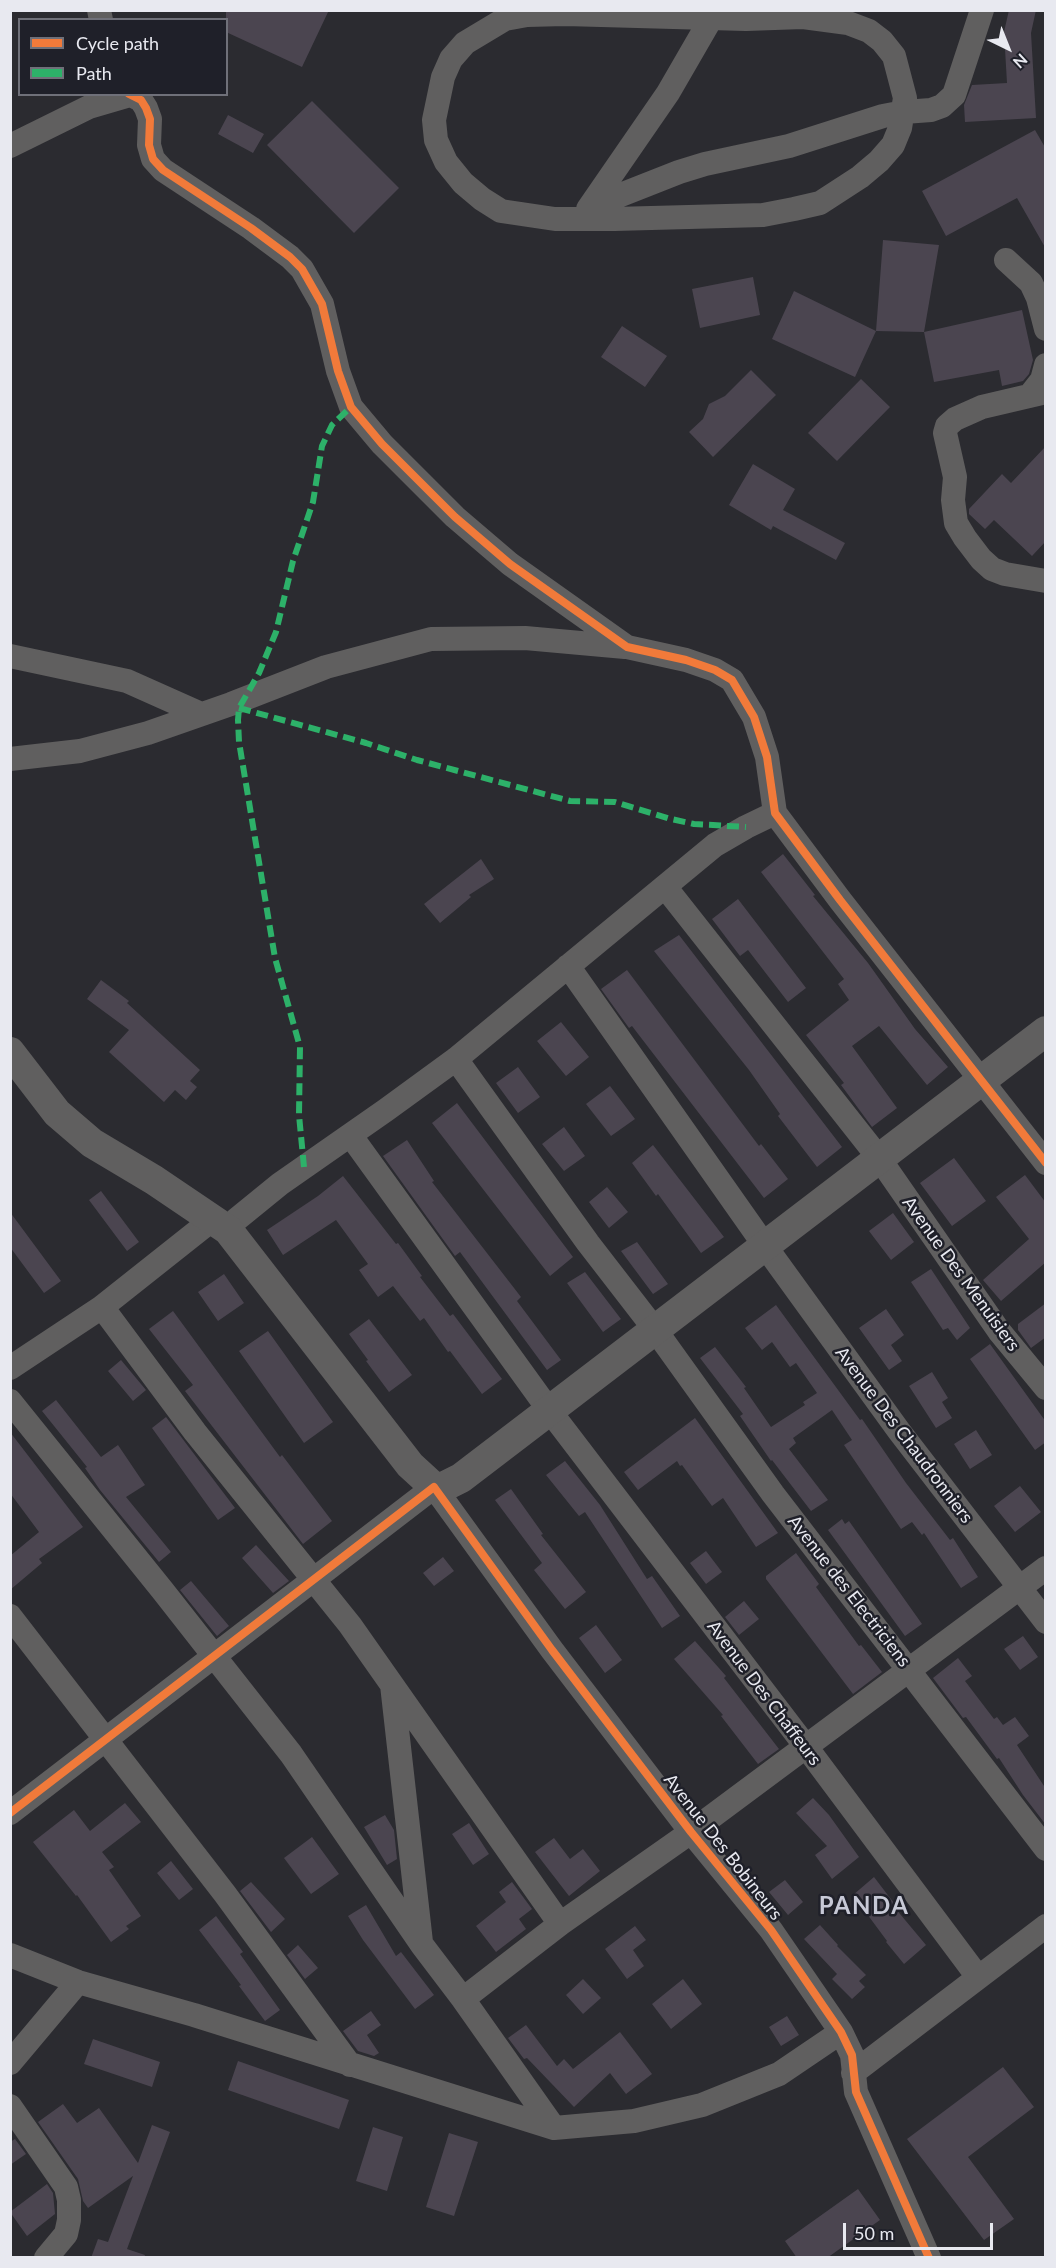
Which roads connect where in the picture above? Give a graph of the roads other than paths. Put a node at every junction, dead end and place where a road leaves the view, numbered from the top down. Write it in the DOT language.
graph roads {
  1 [pos="982,10"];
  2 [pos="713,14"];
  3 [pos="127,96"];
  4 [pos="132,96"];
  5 [pos="904,111"];
  6 [pos="10,146"];
  7 [pos="582,219"];
  8 [pos="1006,260"];
  9 [pos="1046,329"];
  10 [pos="1046,365"];
  11 [pos="1038,393"];
  12 [pos="1046,581"];
  13 [pos="627,647"];
  14 [pos="10,656"];
  15 [pos="201,714"];
  16 [pos="10,759"];
  17 [pos="775,813"];
  18 [pos="666,888"];
  19 [pos="568,966"];
  20 [pos="1046,1031"];
  21 [pos="10,1052"];
  22 [pos="456,1059"];
  23 [pos="982,1081"];
  24 [pos="351,1136"];
  25 [pos="879,1158"];
  26 [pos="1046,1163"];
  27 [pos="220,1225"];
  28 [pos="765,1246"];
  29 [pos="102,1307"];
  30 [pos="656,1330"];
  31 [pos="10,1368"];
  32 [pos="1046,1388"];
  33 [pos="10,1401"];
  34 [pos="549,1410"];
  35 [pos="434,1487"];
  36 [pos="1046,1568"];
  37 [pos="313,1578"];
  38 [pos="1021,1588"];
  39 [pos="10,1616"];
  40 [pos="1046,1622"];
  41 [pos="214,1656"];
  42 [pos="909,1670"];
  43 [pos="392,1682"];
  44 [pos="105,1739"];
  45 [pos="807,1748"];
  46 [pos="10,1813"];
  47 [pos="692,1832"];
  48 [pos="1046,1849"];
  49 [pos="560,1924"];
  50 [pos="1046,1926"];
  51 [pos="422,1945"];
  52 [pos="10,1955"];
  53 [pos="978,1977"];
  54 [pos="78,1982"];
  55 [pos="463,1999"];
  56 [pos="841,2032"];
  57 [pos="10,2063"];
  58 [pos="350,2065"];
  59 [pos="853,2073"];
  60 [pos="10,2106"];
  61 [pos="554,2128"];
  62 [pos="46,2258"];
  63 [pos="929,2258"];
  1 -- 5 [label="street"];
  2 -- 5 [label="street"];
  2 -- 7 [label="street"];
  2 -- 7 [label="street"];
  3 -- 6 [label="street"];
  4 -- 13 [label="street"];
  5 -- 7 [label="street"];
  5 -- 7 [label="street"];
  8 -- 9 [label="street"];
  10 -- 11 [label="street"];
  11 -- 12 [label="street"];
  13 -- 15 [label="street"];
  13 -- 17 [label="street"];
  14 -- 15 [label="street"];
  15 -- 16 [label="street"];
  17 -- 18 [label="street"];
  17 -- 23 [label="street"];
  18 -- 19 [label="street"];
  18 -- 25 [label="street, Avenue Des Menuisiers"];
  19 -- 22 [label="street"];
  19 -- 28 [label="street, Avenue Des Chaudronniers"];
  20 -- 23 [label="street"];
  21 -- 27 [label="street"];
  22 -- 24 [label="street"];
  22 -- 30 [label="street, Avenue des Electriciens"];
  23 -- 25 [label="street"];
  23 -- 26 [label="street"];
  24 -- 27 [label="street"];
  24 -- 34 [label="street, Avenue Des Chaffeurs"];
  25 -- 28 [label="street"];
  25 -- 32 [label="street, Avenue Des Menuisiers"];
  27 -- 29 [label="street"];
  27 -- 35 [label="street"];
  28 -- 30 [label="street"];
  28 -- 38 [label="street, Avenue Des Chaudronniers"];
  29 -- 31 [label="street"];
  29 -- 37 [label="street"];
  30 -- 34 [label="street"];
  30 -- 42 [label="street, Avenue des Electriciens"];
  33 -- 41 [label="street"];
  34 -- 35 [label="street"];
  34 -- 45 [label="street, Avenue Des Chaffeurs"];
  35 -- 37 [label="street"];
  35 -- 47 [label="street, Avenue Des Bobineurs"];
  36 -- 38 [label="street"];
  37 -- 41 [label="street"];
  37 -- 43 [label="street"];
  38 -- 40 [label="street, Avenue Des Chaudronniers"];
  38 -- 42 [label="street"];
  39 -- 44 [label="street"];
  41 -- 44 [label="street"];
  41 -- 51 [label="street"];
  42 -- 45 [label="street"];
  42 -- 48 [label="street, Avenue des Electriciens"];
  43 -- 49 [label="street"];
  43 -- 51 [label="street"];
  44 -- 46 [label="street"];
  44 -- 58 [label="street"];
  45 -- 47 [label="street"];
  45 -- 53 [label="street, Avenue Des Chaffeurs"];
  47 -- 49 [label="street"];
  47 -- 56 [label="street, Avenue Des Bobineurs"];
  49 -- 55 [label="street"];
  50 -- 53 [label="street"];
  51 -- 55 [label="street"];
  52 -- 54 [label="street"];
  53 -- 59 [label="street"];
  54 -- 57 [label="street"];
  54 -- 58 [label="street"];
  55 -- 61 [label="street"];
  56 -- 59 [label="street, Avenue Des Bobineurs"];
  56 -- 61 [label="street"];
  58 -- 61 [label="street"];
  59 -- 63 [label="street, Avenue Des Bobineurs"];
  60 -- 62 [label="street"];
}
